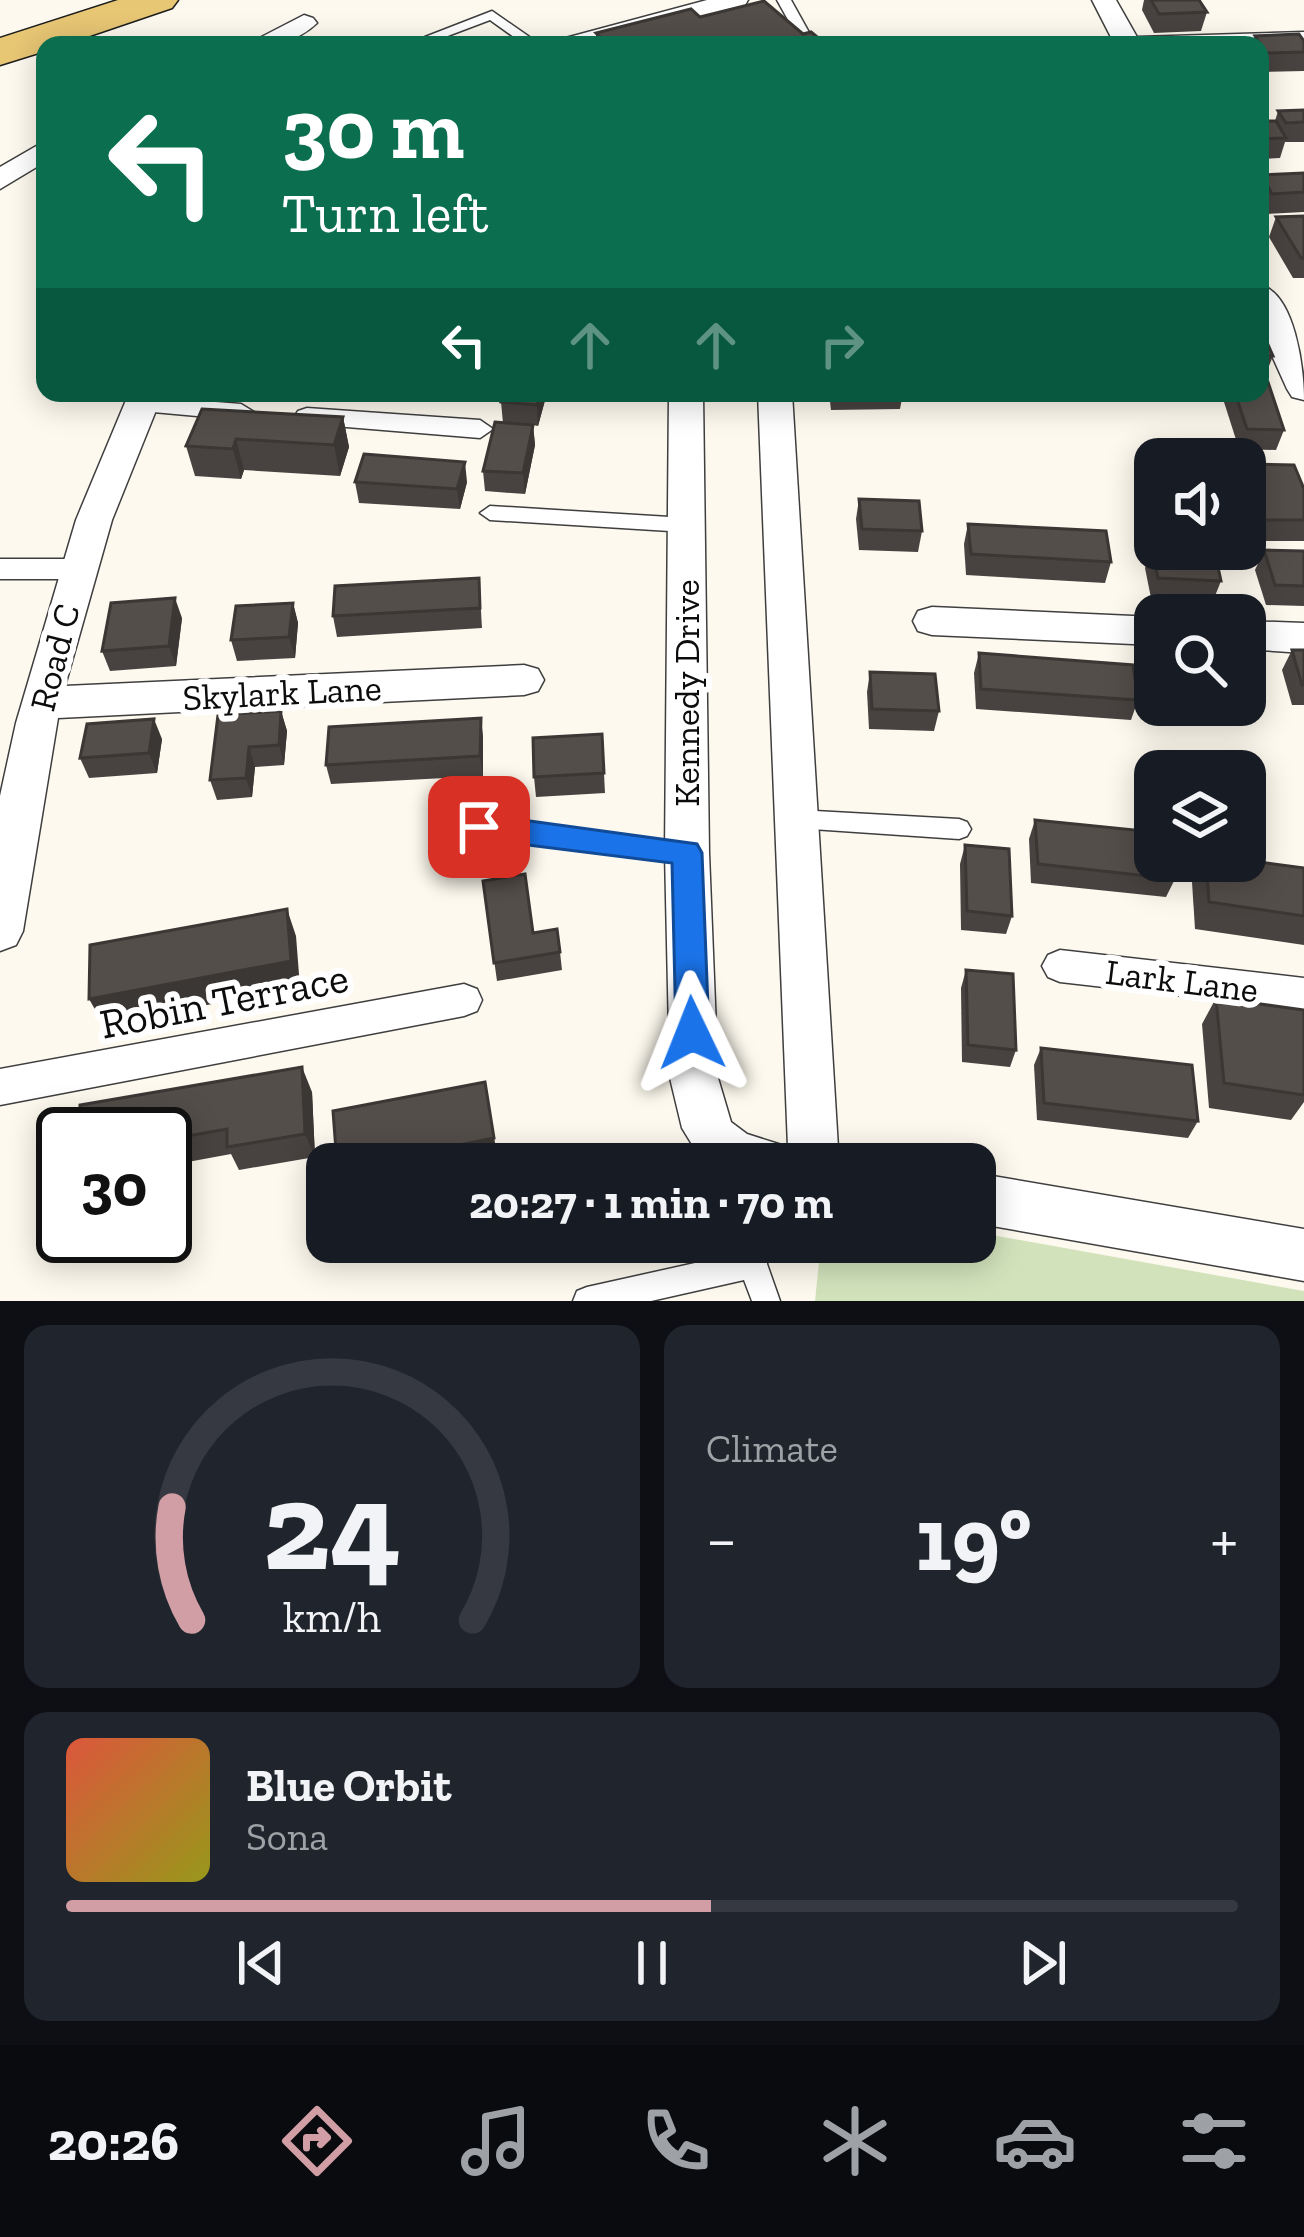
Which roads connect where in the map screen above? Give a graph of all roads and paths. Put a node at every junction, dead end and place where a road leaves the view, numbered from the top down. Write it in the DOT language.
graph roads {
  1 [pos="42,0"];
  2 [pos="87,0"];
  3 [pos="158,0"];
  4 [pos="736,0"];
  5 [pos="784,0"];
  6 [pos="1104,0"];
  7 [pos="304,23"];
  8 [pos="277,36"];
  9 [pos="435,36"];
  10 [pos="521,36"];
  11 [pos="601,36"];
  12 [pos="804,36"];
  13 [pos="1125,36"];
  14 [pos="1,40"];
  15 [pos="1304,40"];
  16 [pos="1269,41"];
  17 [pos="36,157"];
  18 [pos="0,180"];
  19 [pos="1281,336"];
  20 [pos="1304,389"];
  21 [pos="142,402"];
  22 [pos="177,402"];
  23 [pos="686,402"];
  24 [pos="776,402"];
  25 [pos="480,429"];
  26 [pos="490,513"];
  27 [pos="686,525"];
  28 [pos="0,569"];
  29 [pos="77,569"];
  30 [pos="932,621"];
  31 [pos="1134,630"];
  32 [pos="1266,636"];
  33 [pos="1304,638"];
  34 [pos="524,680"];
  35 [pos="41,703"];
  36 [pos="797,819"];
  37 [pos="479,827"];
  38 [pos="959,830"];
  39 [pos="687,853"];
  40 [pos="4,873"];
  41 [pos="0,931"];
  42 [pos="1060,966"];
  43 [pos="1304,994"];
  44 [pos="464,1000"];
  45 [pos="0,1088"];
  46 [pos="718,1143"];
  47 [pos="813,1143"];
  48 [pos="996,1202"];
  49 [pos="1304,1255"];
  50 [pos="719,1263"];
  51 [pos="756,1263"];
  52 [pos="586,1301"];
  53 [pos="766,1301"];
  1 -- 14 [label="main road"];
  2 -- 14 [label="main road"];
  3 -- 14 [label="main road"];
  4 -- 11 [label="street"];
  5 -- 12 [label="lane"];
  6 -- 13 [label="street"];
  7 -- 8 [label="street"];
  9 -- 10 [label="lane"];
  15 -- 16 [label="street"];
  17 -- 18 [label="street"];
  19 -- 20 [label="street"];
  21 -- 29 [label="street, Road C"];
  22 -- 25 [label="street"];
  23 -- 27 [label="street, Kennedy Drive"];
  24 -- 36 [label="street"];
  26 -- 27 [label="lane"];
  27 -- 39 [label="street, Kennedy Drive"];
  28 -- 29 [label="street"];
  29 -- 35 [label="street, Road C"];
  30 -- 31 [label="street"];
  32 -- 33 [label="street"];
  34 -- 35 [label="street, Skylark Lane"];
  35 -- 40 [label="street, Road C"];
  36 -- 38 [label="lane"];
  36 -- 47 [label="street"];
  37 -- 39 [label="lane"];
  39 -- 46 [label="street, Kennedy Drive"];
  40 -- 41 [label="street, Road C"];
  42 -- 43 [label="street, Lark Lane"];
  44 -- 45 [label="street, Robin Terrace"];
  48 -- 49 [label="street"];
  50 -- 52 [label="lane"];
  51 -- 53 [label="lane"];
}
